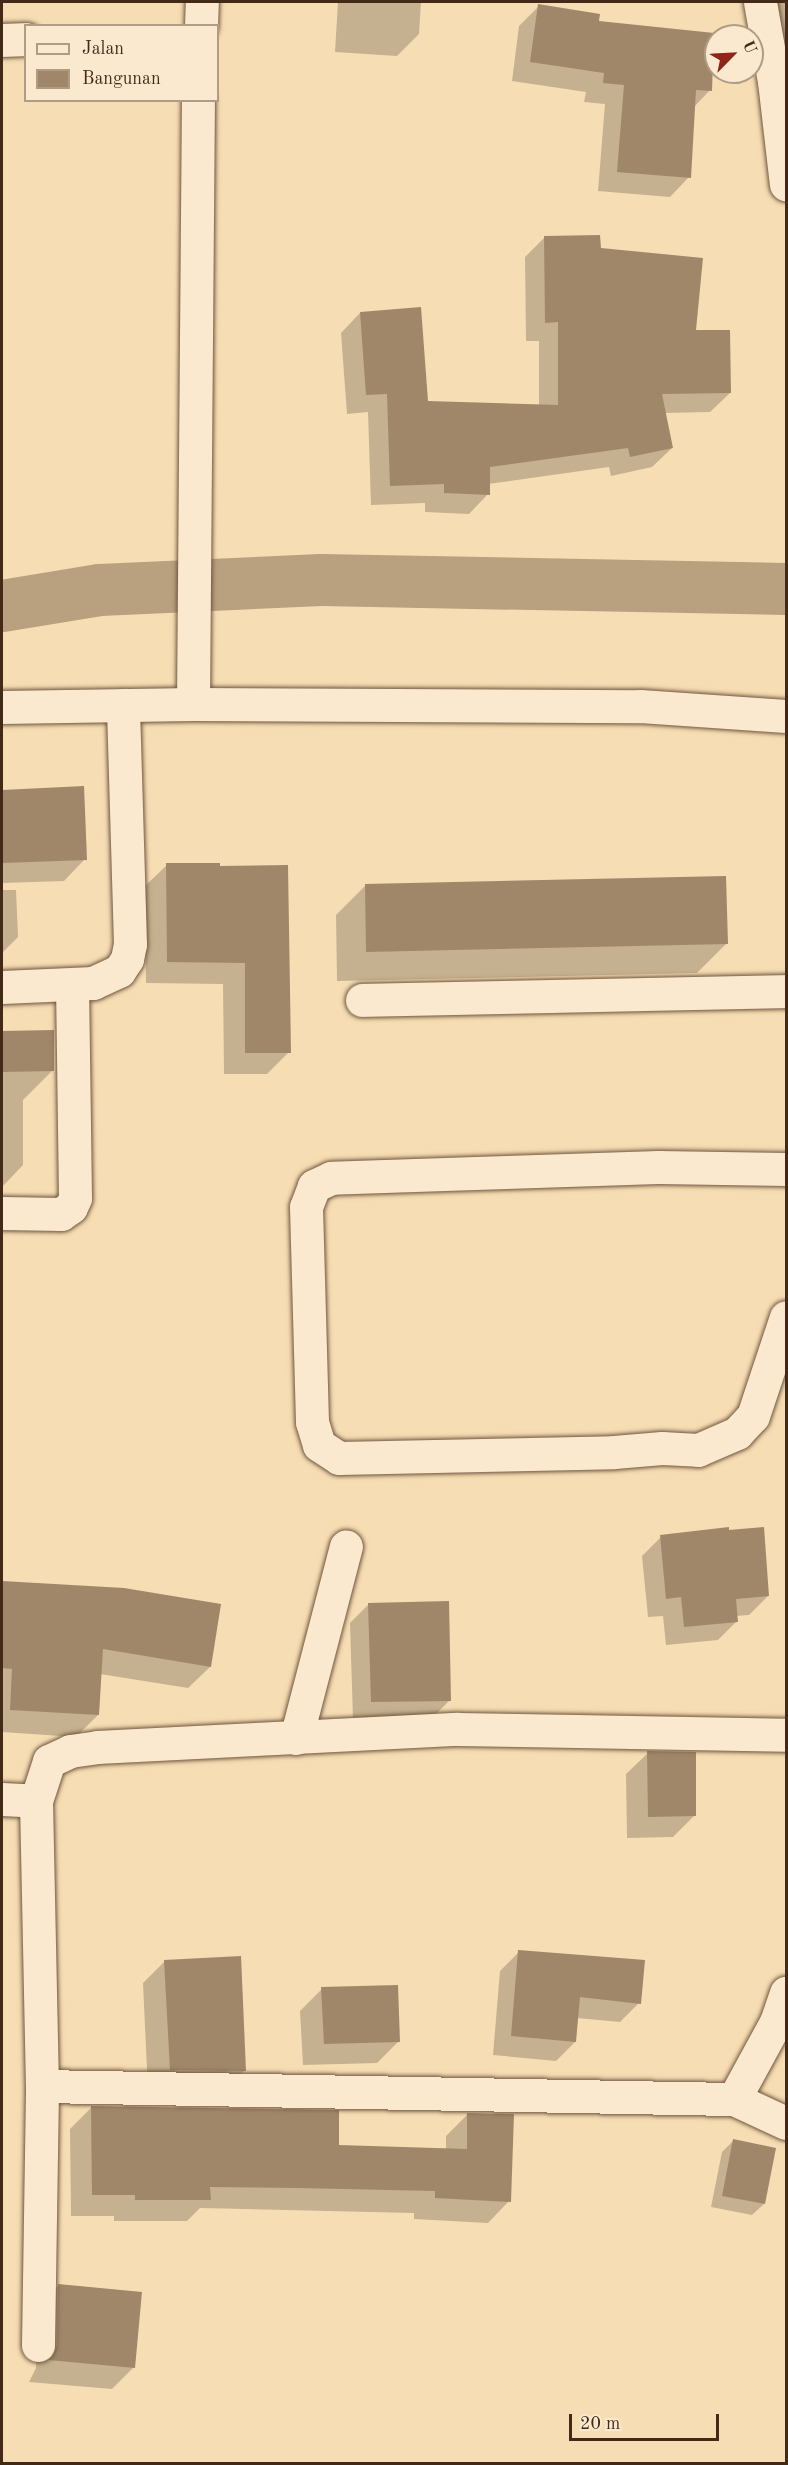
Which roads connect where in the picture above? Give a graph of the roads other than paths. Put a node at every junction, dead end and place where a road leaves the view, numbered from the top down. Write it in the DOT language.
graph roads {
  1 [pos="202,2"];
  2 [pos="760,2"];
  3 [pos="201,24"];
  4 [pos="24,39"];
  5 [pos="2,40"];
  6 [pos="198,102"];
  7 [pos="786,184"];
  8 [pos="193,704"];
  9 [pos="123,705"];
  10 [pos="2,707"];
  11 [pos="786,716"];
  12 [pos="72,986"];
  13 [pos="2,987"];
  14 [pos="786,991"];
  15 [pos="362,999"];
  16 [pos="786,1169"];
  17 [pos="2,1213"];
  18 [pos="786,1317"];
  19 [pos="346,1546"];
  20 [pos="786,1735"];
  21 [pos="296,1738"];
  22 [pos="2,1799"];
  23 [pos="36,1801"];
  24 [pos="786,1993"];
  25 [pos="42,2086"];
  26 [pos="734,2099"];
  27 [pos="786,2123"];
  28 [pos="38,2345"];
  1 -- 3 [label="street"];
  2 -- 7 [label="street"];
  4 -- 5 [label="street"];
  6 -- 8 [label="street"];
  8 -- 9 [label="street"];
  8 -- 11 [label="street"];
  9 -- 10 [label="street"];
  9 -- 12 [label="street"];
  12 -- 13 [label="street"];
  12 -- 17 [label="street"];
  14 -- 15 [label="street"];
  16 -- 18 [label="street"];
  19 -- 21 [label="street"];
  20 -- 21 [label="street"];
  21 -- 23 [label="street"];
  22 -- 23 [label="street"];
  23 -- 25 [label="street"];
  24 -- 26 [label="street"];
  25 -- 26 [label="street"];
  25 -- 28 [label="street"];
  26 -- 27 [label="street"];
}
